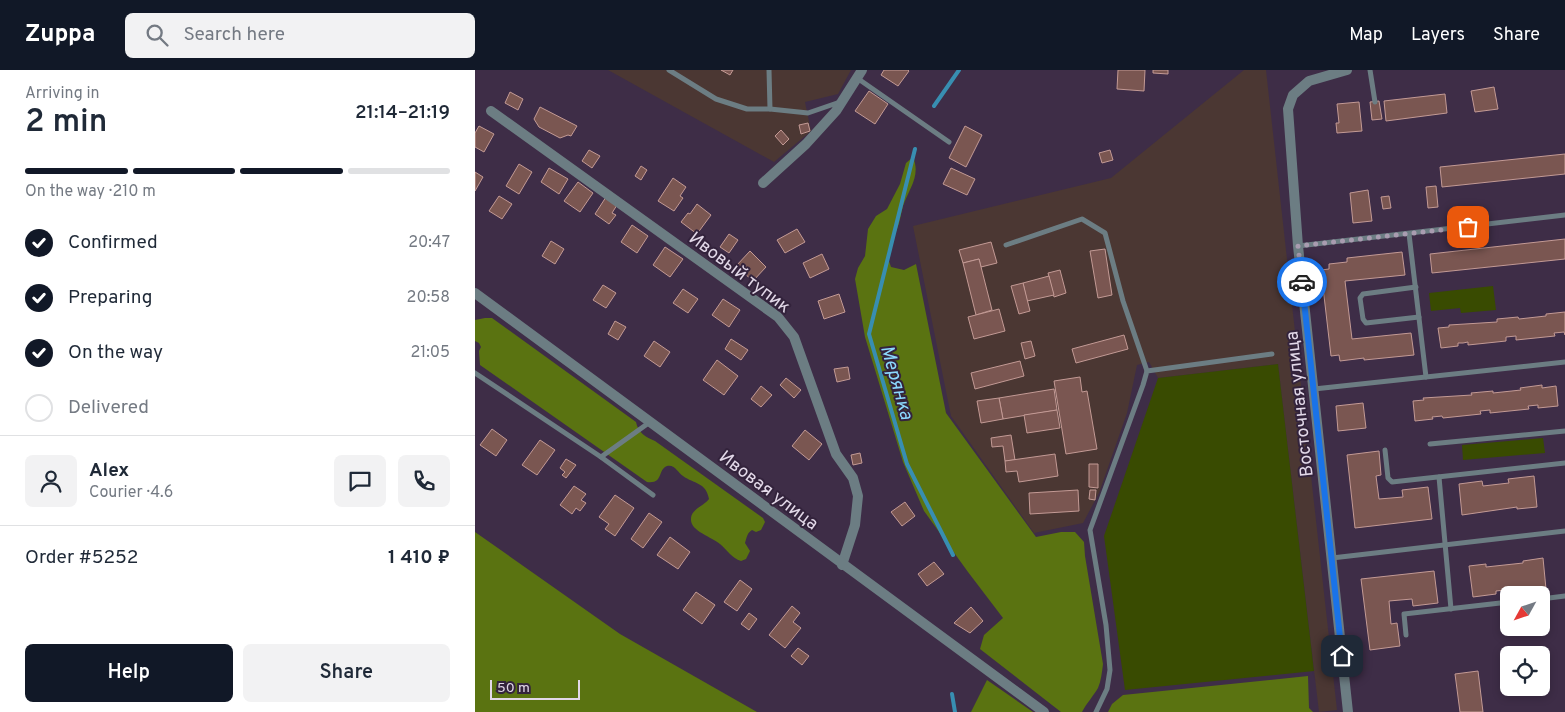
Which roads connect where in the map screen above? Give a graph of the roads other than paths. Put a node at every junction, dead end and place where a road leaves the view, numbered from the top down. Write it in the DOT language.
graph roads {
  1 [pos="669,70"];
  2 [pos="769,70"];
  3 [pos="1347,70"];
  4 [pos="1371,70"];
  5 [pos="860,74"];
  6 [pos="843,101"];
  7 [pos="1375,102"];
  8 [pos="770,109"];
  9 [pos="491,111"];
  10 [pos="949,142"];
  11 [pos="763,183"];
  12 [pos="1565,215"];
  13 [pos="1409,234"];
  14 [pos="1007,245"];
  15 [pos="1298,246"];
  16 [pos="1416,287"];
  17 [pos="475,293"];
  18 [pos="1419,317"];
  19 [pos="1272,354"];
  20 [pos="1565,362"];
  21 [pos="1147,370"];
  22 [pos="475,373"];
  23 [pos="1426,377"];
  24 [pos="1314,389"];
  25 [pos="651,422"];
  26 [pos="1565,431"];
  27 [pos="1430,444"];
  28 [pos="1385,450"];
  29 [pos="601,457"];
  30 [pos="1565,463"];
  31 [pos="1439,477"];
  32 [pos="653,495"];
  33 [pos="1565,531"];
  34 [pos="1445,544"];
  35 [pos="1332,558"];
  36 [pos="842,565"];
  37 [pos="1565,596"];
  38 [pos="1550,598"];
  39 [pos="1500,603"];
  40 [pos="1451,609"];
  41 [pos="1406,635"];
  42 [pos="1044,712"];
  43 [pos="1096,712"];
  44 [pos="1347,712"];
  1 -- 8 [label="lane"];
  2 -- 8 [label="lane"];
  3 -- 15 [label="street, Восточная улица"];
  4 -- 7 [label="lane"];
  5 -- 6 [label="street"];
  5 -- 10 [label="lane"];
  6 -- 8 [label="lane"];
  6 -- 11 [label="street"];
  9 -- 36 [label="street, Ивовый тупик"];
  12 -- 13 [label="lane"];
  13 -- 15 [label="lane"];
  13 -- 16 [label="lane"];
  14 -- 21 [label="lane"];
  15 -- 24 [label="street, Восточная улица"];
  16 -- 18 [label="lane"];
  16 -- 18 [label="lane"];
  17 -- 25 [label="street, Ивовая улица"];
  18 -- 23 [label="lane"];
  19 -- 21 [label="lane"];
  20 -- 23 [label="lane"];
  21 -- 43 [label="lane"];
  22 -- 29 [label="lane"];
  23 -- 24 [label="lane"];
  24 -- 35 [label="street, Восточная улица"];
  25 -- 29 [label="lane"];
  25 -- 36 [label="street, Ивовая улица"];
  26 -- 27 [label="lane"];
  28 -- 31 [label="lane"];
  29 -- 32 [label="lane"];
  30 -- 31 [label="lane"];
  31 -- 34 [label="lane"];
  33 -- 34 [label="lane"];
  34 -- 35 [label="lane"];
  34 -- 40 [label="lane"];
  35 -- 44 [label="street, Восточная улица"];
  36 -- 42 [label="street, Ивовая улица"];
  37 -- 38 [label="lane"];
  39 -- 40 [label="lane"];
  40 -- 41 [label="lane"];
}
